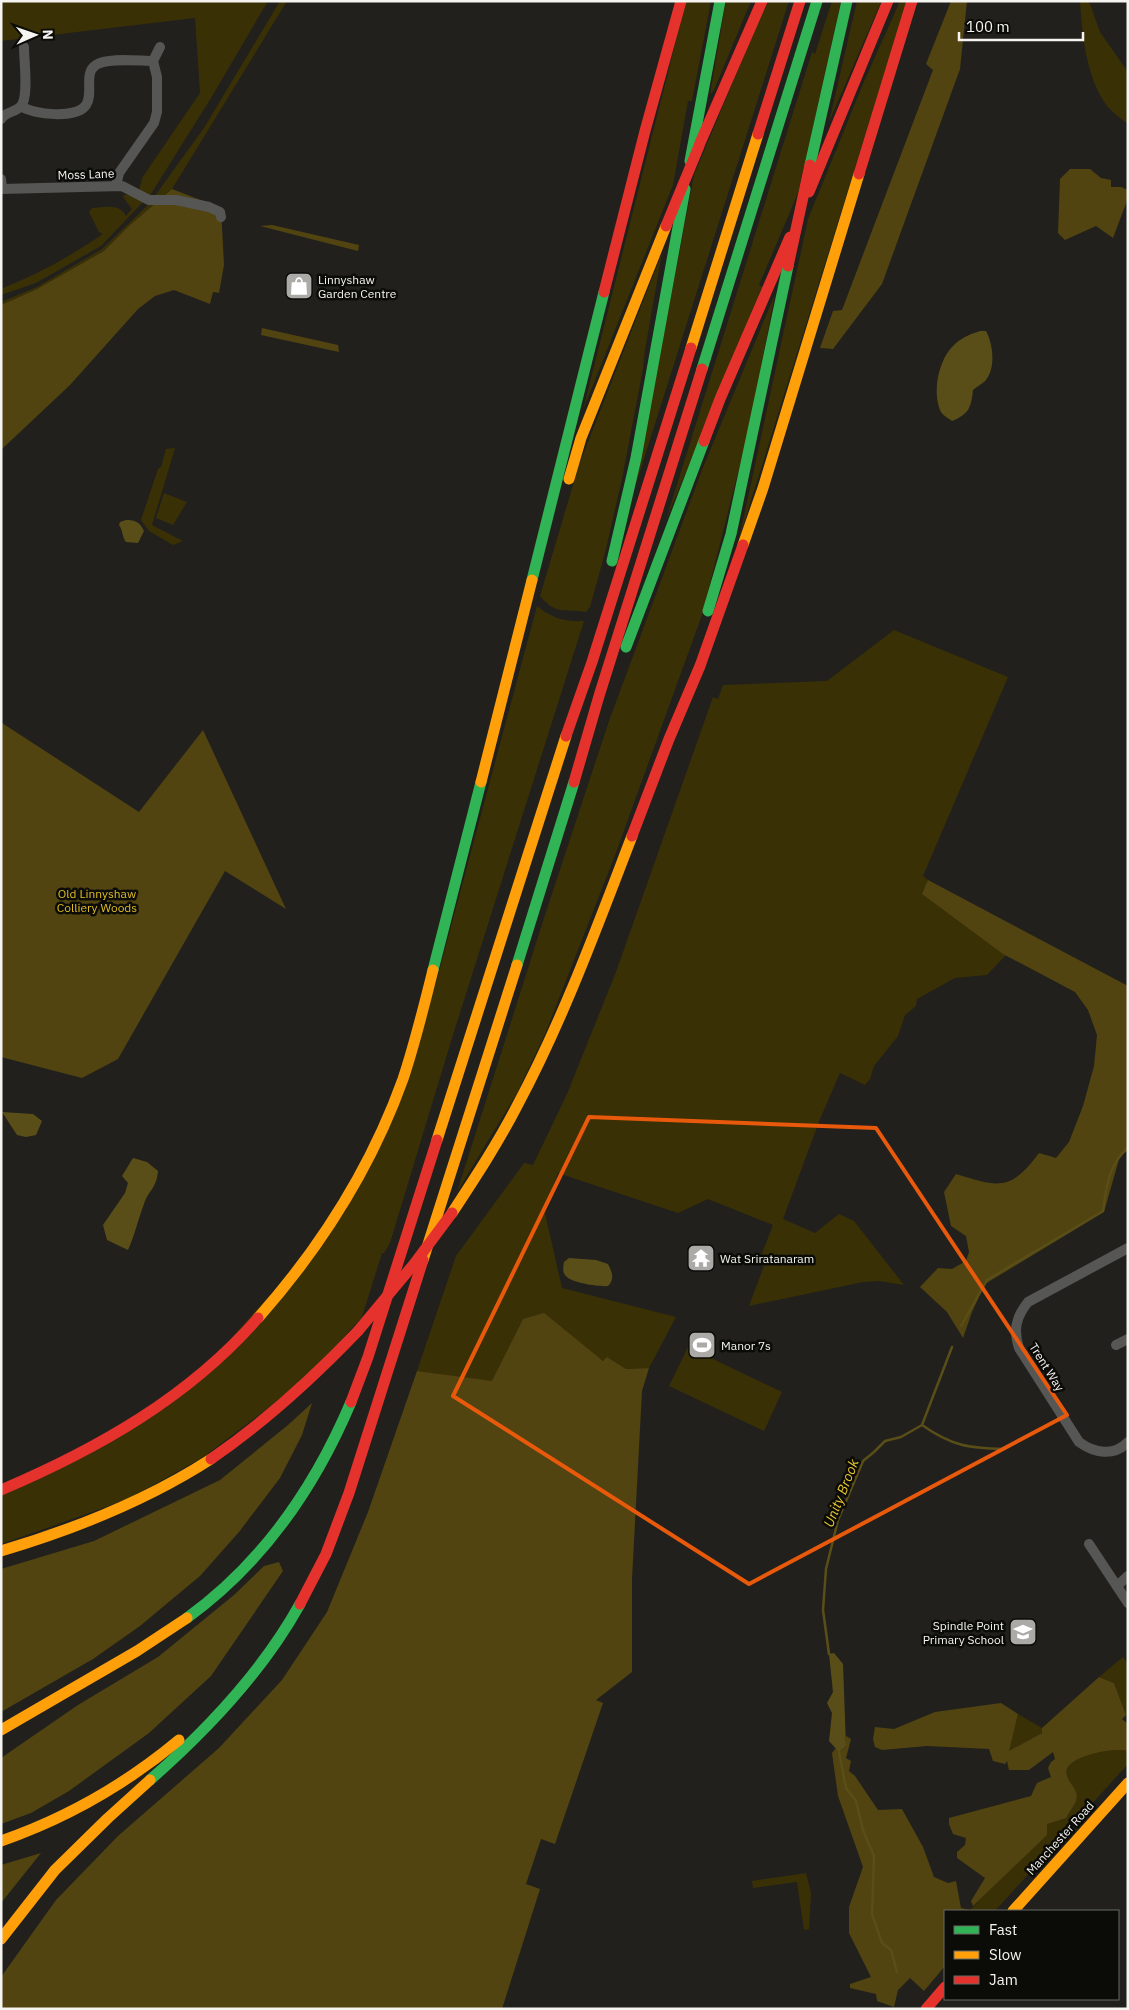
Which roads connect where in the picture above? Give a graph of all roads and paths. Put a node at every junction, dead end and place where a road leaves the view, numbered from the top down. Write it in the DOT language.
graph roads {
  1 [pos="681,1"];
  2 [pos="720,1"];
  3 [pos="762,1"];
  4 [pos="800,1"];
  5 [pos="816,1"];
  6 [pos="847,1"];
  7 [pos="888,1"];
  8 [pos="912,1"];
  9 [pos="160,47"];
  10 [pos="27,54"];
  11 [pos="153,61"];
  12 [pos="21,106"];
  13 [pos="1,119"];
  14 [pos="1,178"];
  15 [pos="116,186"];
  16 [pos="1,189"];
  17 [pos="221,217"];
  18 [pos="669,739"];
  19 [pos="480,785"];
  20 [pos="549,785"];
  21 [pos="570,797"];
  22 [pos="1128,1248"];
  23 [pos="1128,1442"];
  24 [pos="1,1490"];
  25 [pos="1089,1544"];
  26 [pos="1,1552"];
  27 [pos="1128,1576"];
  28 [pos="1117,1586"];
  29 [pos="1128,1603"];
  30 [pos="248,1681"];
  31 [pos="46,1704"];
  32 [pos="1,1723"];
  33 [pos="1,1730"];
  34 [pos="1128,1783"];
  35 [pos="1,1842"];
  36 [pos="1014,1910"];
  37 [pos="1,1939"];
  38 [pos="944,1988"];
  39 [pos="926,2009"];
  1 -- 19 [label="main road"];
  2 -- 20 [label="main road"];
  3 -- 19 [label="main road, bridge"];
  4 -- 20 [label="main road"];
  5 -- 21 [label="main road"];
  6 -- 18 [label="main road, bridge"];
  7 -- 21 [label="main road"];
  8 -- 18 [label="main road"];
  9 -- 11 [label="street"];
  10 -- 12 [label="street"];
  11 -- 12 [label="street"];
  11 -- 15 [label="street"];
  12 -- 13 [label="street"];
  14 -- 16 [label="street"];
  15 -- 16 [label="street, Moss Lane"];
  15 -- 17 [label="street, Moss Lane"];
  18 -- 26 [label="main road, bridge"];
  19 -- 24 [label="main road"];
  20 -- 31 [label="main road"];
  21 -- 30 [label="main road"];
  22 -- 23 [label="street, Trent Way"];
  25 -- 28 [label="street"];
  27 -- 28 [label="street"];
  28 -- 29 [label="street"];
  30 -- 35 [label="main road"];
  30 -- 37 [label="main road"];
  31 -- 32 [label="main road"];
  31 -- 33 [label="main road"];
  34 -- 36 [label="main road, Manchester Road"];
  38 -- 39 [label="main road"];
}
